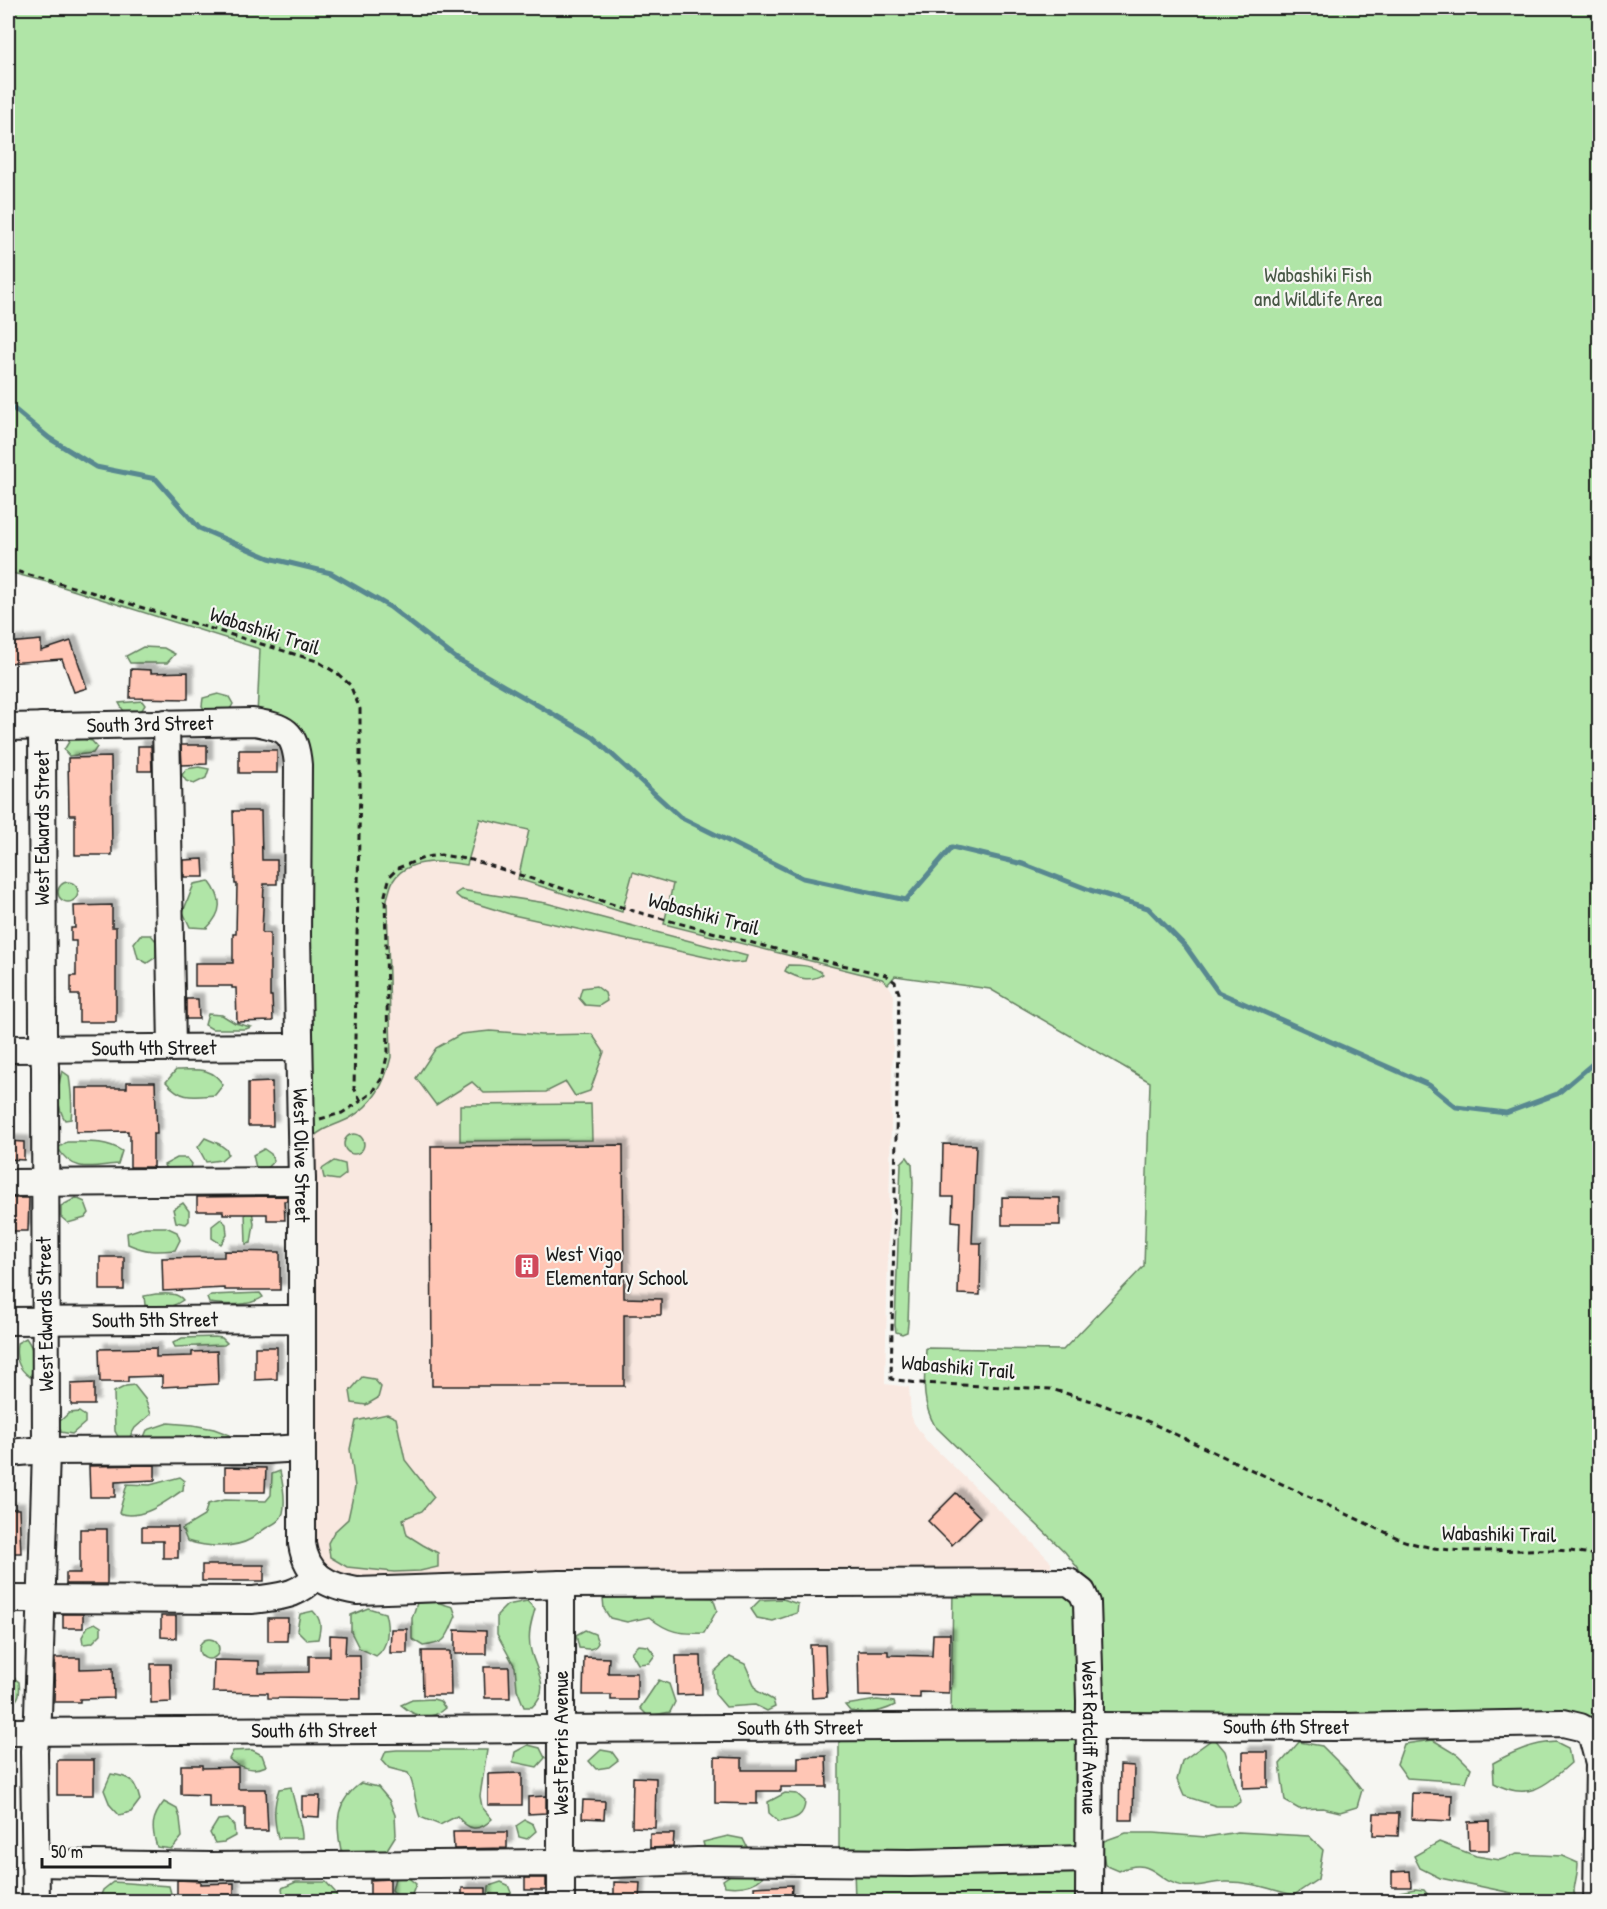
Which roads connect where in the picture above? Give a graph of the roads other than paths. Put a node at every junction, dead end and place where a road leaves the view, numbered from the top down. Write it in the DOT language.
graph roads {
  1 [pos="166,723"];
  2 [pos="8,726"];
  3 [pos="42,726"];
  4 [pos="290,734"];
  5 [pos="299,1047"];
  6 [pos="44,1048"];
  7 [pos="172,1048"];
  8 [pos="8,1049"];
  9 [pos="302,1181"];
  10 [pos="8,1183"];
  11 [pos="44,1183"];
  12 [pos="8,1321"];
  13 [pos="45,1321"];
  14 [pos="302,1322"];
  15 [pos="302,1448"];
  16 [pos="46,1451"];
  17 [pos="8,1453"];
  18 [pos="317,1575"];
  19 [pos="561,1584"];
  20 [pos="42,1598"];
  21 [pos="8,1599"];
  22 [pos="1090,1726"];
  23 [pos="561,1729"];
  24 [pos="8,1732"];
  25 [pos="36,1732"];
  26 [pos="1089,1859"];
  27 [pos="35,1863"];
  28 [pos="561,1863"];
  29 [pos="36,1902"];
  30 [pos="561,1902"];
  31 [pos="1089,1902"];
  32 [pos="1597,1902"];
  1 -- 3 [label="street, South 3rd Street"];
  1 -- 4 [label="street, South 3rd Street"];
  1 -- 7 [label="street"];
  2 -- 3 [label="street, South 3rd Street"];
  3 -- 6 [label="street, West Edwards Street"];
  4 -- 5 [label="street, West Olive Street"];
  5 -- 7 [label="street, South 4th Street"];
  5 -- 9 [label="street, West Olive Street"];
  6 -- 7 [label="street, South 4th Street"];
  6 -- 8 [label="street, South 4th Street"];
  6 -- 11 [label="street, West Edwards Street"];
  9 -- 11 [label="street"];
  9 -- 14 [label="street, West Olive Street"];
  10 -- 11 [label="street"];
  11 -- 13 [label="street, West Edwards Street"];
  12 -- 13 [label="street, South 5th Street"];
  13 -- 14 [label="street, South 5th Street"];
  13 -- 16 [label="street, West Edwards Street"];
  14 -- 15 [label="street, West Olive Street"];
  15 -- 16 [label="street"];
  15 -- 18 [label="street, West Olive Street"];
  16 -- 17 [label="street"];
  16 -- 20 [label="street, West Edwards Street"];
  18 -- 19 [label="street"];
  18 -- 20 [label="street"];
  19 -- 22 [label="street, West Ratcliff Avenue"];
  19 -- 23 [label="street, West Ferris Avenue"];
  20 -- 21 [label="street"];
  20 -- 25 [label="street, West Edwards Street"];
  22 -- 23 [label="street, South 6th Street"];
  22 -- 26 [label="street, West Ratcliff Avenue"];
  22 -- 32 [label="street, South 6th Street"];
  23 -- 25 [label="street, South 6th Street"];
  23 -- 28 [label="street, West Ferris Avenue"];
  24 -- 25 [label="street, South 6th Street"];
  25 -- 27 [label="street, West Edwards Street"];
  26 -- 28 [label="street"];
  26 -- 31 [label="street, West Ratcliff Avenue"];
  27 -- 28 [label="street"];
  27 -- 29 [label="street, West Edwards Street"];
  28 -- 30 [label="street, West Ferris Avenue"];
}
